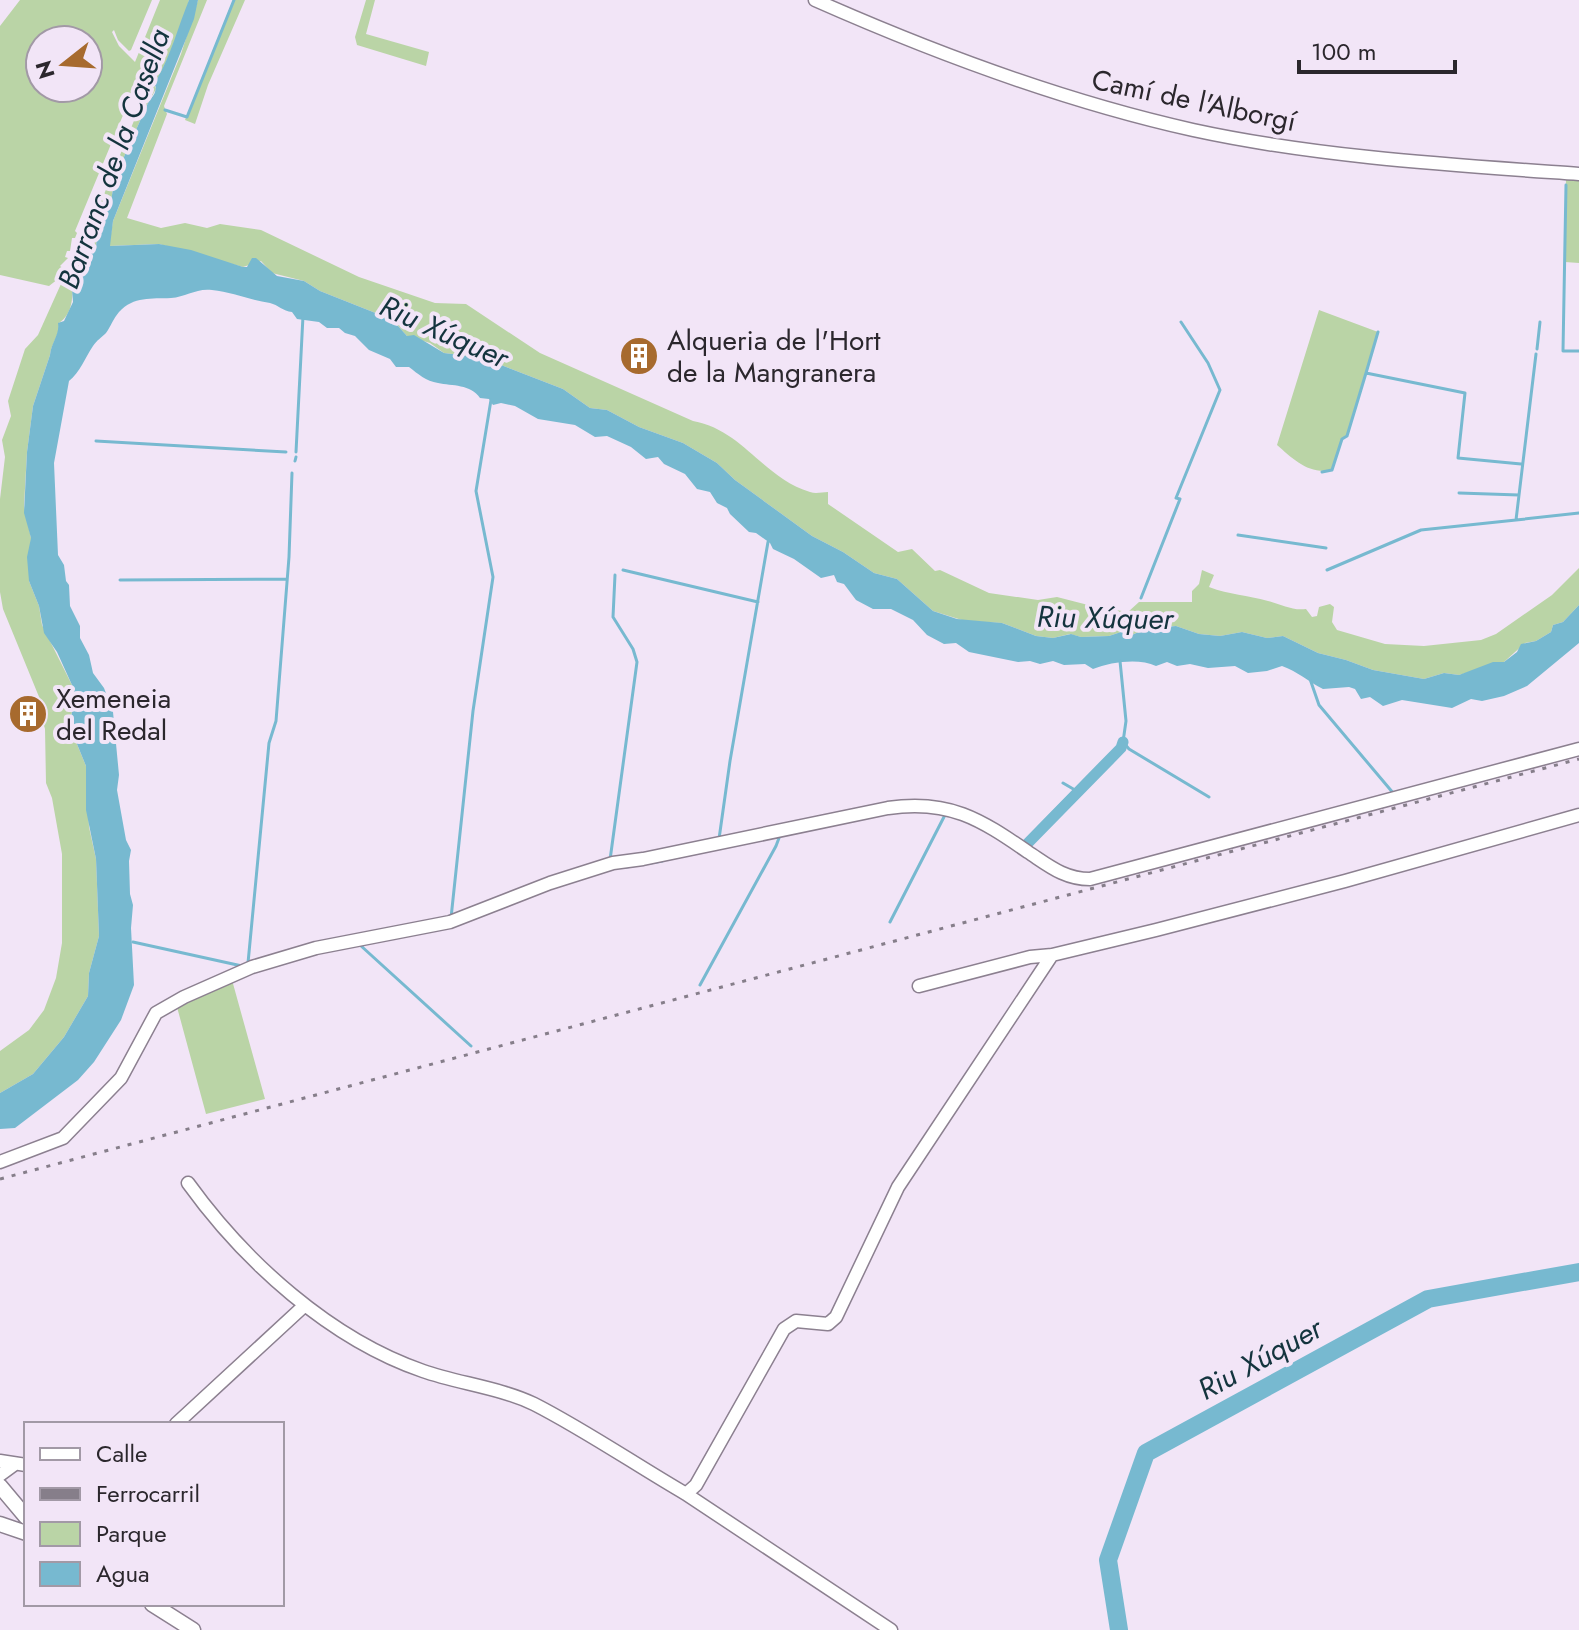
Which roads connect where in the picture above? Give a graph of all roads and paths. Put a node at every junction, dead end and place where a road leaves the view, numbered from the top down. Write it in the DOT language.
graph roads {
  1 [pos="815,0"];
  2 [pos="1579,174"];
  3 [pos="1579,749"];
  4 [pos="1579,815"];
  5 [pos="1052,955"];
  6 [pos="919,986"];
  7 [pos="0,1162"];
  8 [pos="188,1183"];
  9 [pos="305,1305"];
  10 [pos="178,1422"];
  11 [pos="0,1461"];
  12 [pos="21,1464"];
  13 [pos="0,1475"];
  14 [pos="0,1486"];
  15 [pos="686,1494"];
  16 [pos="24,1515"];
  17 [pos="0,1524"];
  18 [pos="24,1532"];
  19 [pos="155,1606"];
  20 [pos="193,1630"];
  21 [pos="891,1630"];
  1 -- 2 [label="street, Camí de l'Alborgí"];
  3 -- 7 [label="street"];
  4 -- 5 [label="street"];
  5 -- 6 [label="street"];
  5 -- 15 [label="street"];
  8 -- 9 [label="street"];
  9 -- 10 [label="street"];
  9 -- 15 [label="street"];
  11 -- 12 [label="street"];
  12 -- 13 [label="street"];
  14 -- 16 [label="main road"];
  15 -- 21 [label="street"];
  17 -- 18 [label="main road"];
  19 -- 20 [label="main road"];
}
